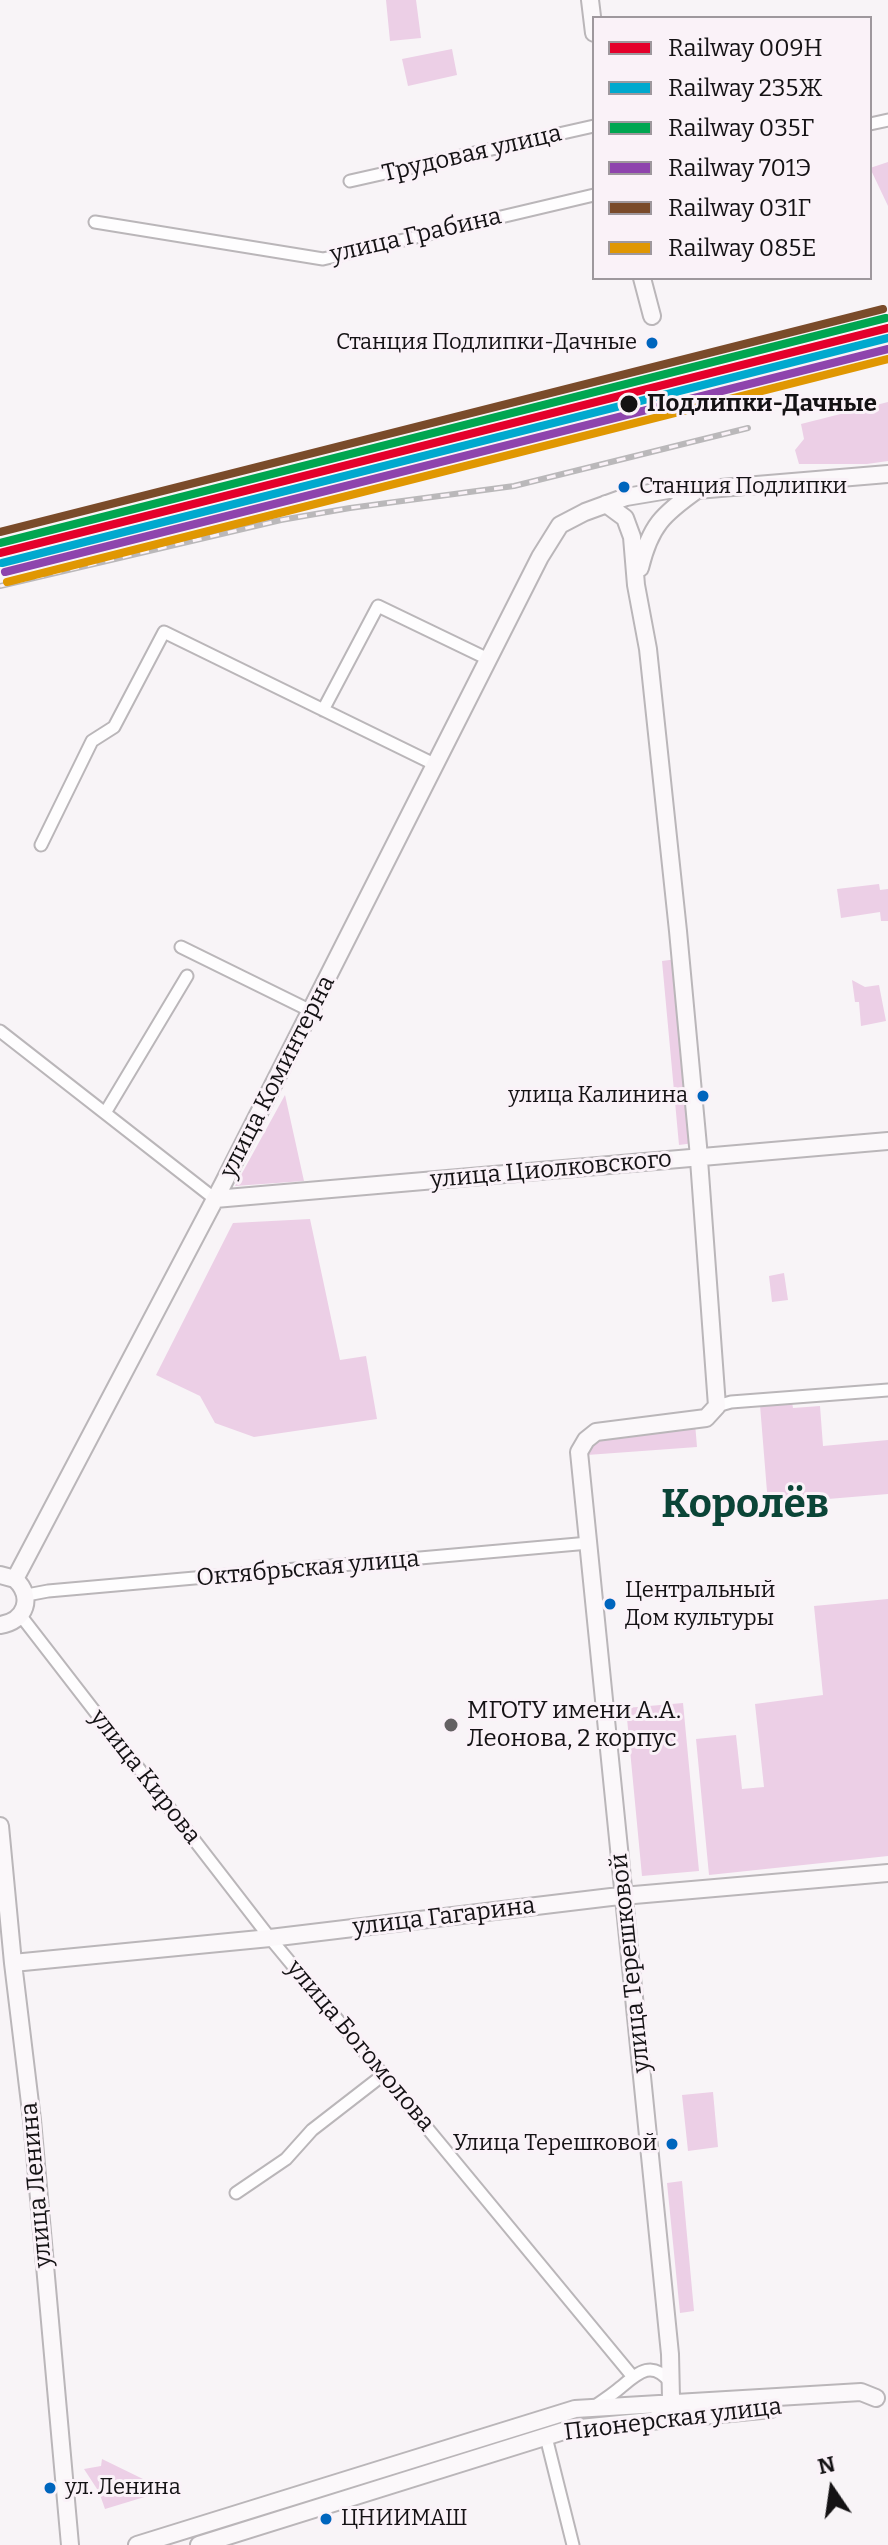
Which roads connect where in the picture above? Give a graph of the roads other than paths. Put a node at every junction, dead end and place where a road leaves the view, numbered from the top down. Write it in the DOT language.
graph roads {
  1 [pos="592,126"];
  2 [pos="350,181"];
  3 [pos="592,195"];
  4 [pos="95,222"];
  5 [pos="643,280"];
  6 [pos="652,316"];
  7 [pos="888,474"];
  8 [pos="668,490"];
  9 [pos="697,490"];
  10 [pos="606,504"];
  11 [pos="670,509"];
  12 [pos="636,585"];
  13 [pos="488,659"];
  14 [pos="323,710"];
  15 [pos="436,765"];
  16 [pos="41,845"];
  17 [pos="181,947"];
  18 [pos="187,976"];
  19 [pos="311,1011"];
  20 [pos="0,1031"];
  21 [pos="105,1113"];
  22 [pos="888,1141"];
  23 [pos="698,1157"];
  24 [pos="215,1199"];
  25 [pos="888,1390"];
  26 [pos="711,1412"];
  27 [pos="589,1543"];
  28 [pos="8,1577"];
  29 [pos="27,1595"];
  30 [pos="21,1616"];
  31 [pos="0,1625"];
  32 [pos="0,1826"];
  33 [pos="888,1873"];
  34 [pos="624,1896"];
  35 [pos="270,1938"];
  36 [pos="6,1963"];
  37 [pos="383,2075"];
  38 [pos="236,2193"];
  39 [pos="633,2377"];
  40 [pos="670,2395"];
  41 [pos="882,2397"];
  42 [pos="595,2406"];
  43 [pos="657,2419"];
  44 [pos="546,2437"];
  45 [pos="70,2545"];
  46 [pos="137,2545"];
  47 [pos="199,2545"];
  48 [pos="573,2545"];
  1 -- 2 [label="street, Трудовая улица"];
  3 -- 4 [label="street, улица Грабина"];
  5 -- 6 [label="main road"];
  7 -- 9 [label="main road, улица Коминтерна"];
  8 -- 9 [label="main road, улица Коминтерна"];
  8 -- 10 [label="main road, улица Коминтерна"];
  8 -- 11 [label="main road"];
  9 -- 11 [label="main road"];
  10 -- 12 [label="main road"];
  10 -- 13 [label="main road, улица Коминтерна"];
  11 -- 12 [label="main road"];
  12 -- 23 [label="main road"];
  13 -- 14 [label="street"];
  13 -- 15 [label="main road, улица Коминтерна"];
  14 -- 15 [label="street"];
  14 -- 16 [label="street"];
  15 -- 19 [label="main road, улица Коминтерна"];
  17 -- 19 [label="street"];
  18 -- 21 [label="street"];
  19 -- 24 [label="main road, улица Коминтерна"];
  20 -- 21 [label="street"];
  21 -- 24 [label="street"];
  22 -- 23 [label="main road, улица Циолковского"];
  23 -- 24 [label="main road, улица Циолковского"];
  23 -- 26 [label="main road"];
  24 -- 28 [label="main road, улица Коминтерна"];
  25 -- 26 [label="street"];
  26 -- 27 [label="main road, улица Терешковой"];
  27 -- 29 [label="street, Октябрьская улица"];
  27 -- 34 [label="main road, улица Терешковой"];
  28 -- 29 [label="main road"];
  29 -- 30 [label="main road"];
  30 -- 31 [label="main road"];
  30 -- 35 [label="street, улица Кирова"];
  32 -- 36 [label="main road, улица Ленина"];
  33 -- 34 [label="main road, улица Гагарина"];
  34 -- 35 [label="main road, улица Гагарина"];
  34 -- 40 [label="main road, улица Терешковой"];
  35 -- 36 [label="main road, улица Гагарина"];
  35 -- 37 [label="street, улица Богомолова"];
  36 -- 45 [label="main road, улица Ленина"];
  37 -- 38 [label="street"];
  37 -- 39 [label="street, улица Богомолова"];
  39 -- 40 [label="street"];
  39 -- 42 [label="street"];
  40 -- 41 [label="main road, Пионерская улица"];
  40 -- 42 [label="main road, Пионерская улица"];
  40 -- 43 [label="main road"];
  41 -- 43 [label="main road, Пионерская улица"];
  42 -- 46 [label="main road, Пионерская улица"];
  43 -- 44 [label="main road, Пионерская улица"];
  44 -- 47 [label="main road, Пионерская улица"];
  44 -- 48 [label="street"];
}
